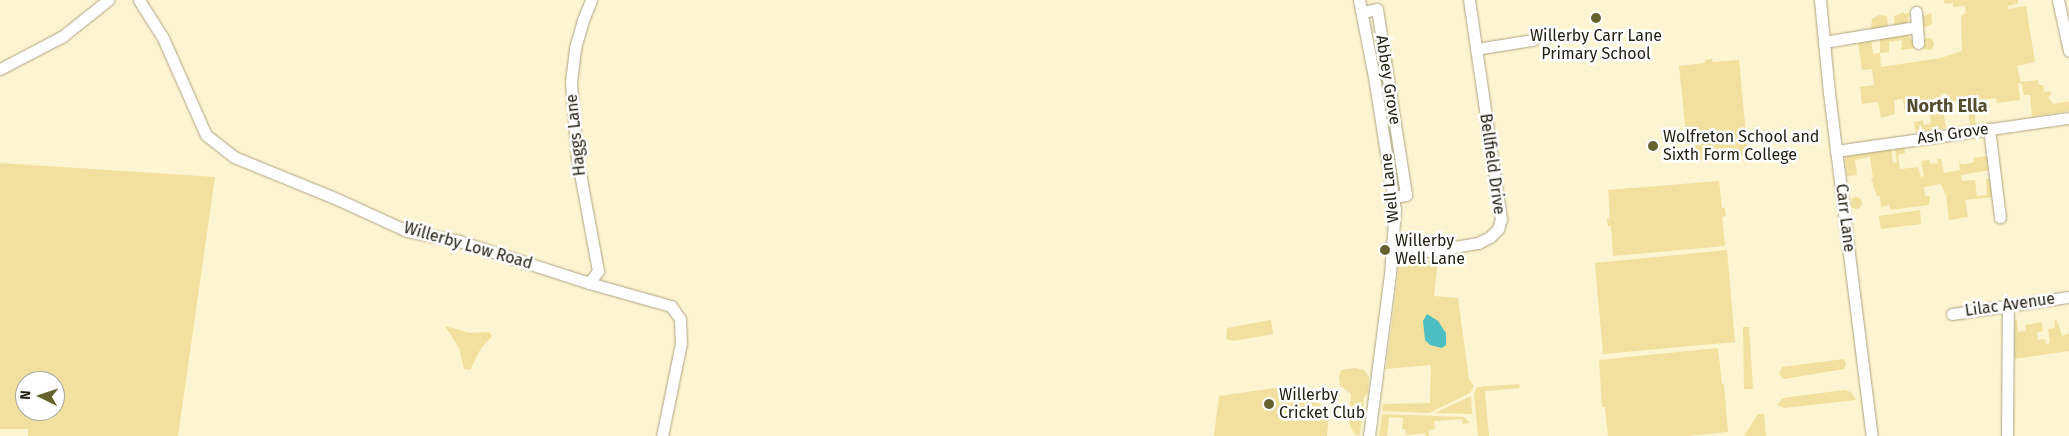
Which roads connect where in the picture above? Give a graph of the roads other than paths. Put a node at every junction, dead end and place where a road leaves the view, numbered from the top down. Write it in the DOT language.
graph roads {
  1 [pos="108,0"];
  2 [pos="139,0"];
  3 [pos="591,0"];
  4 [pos="1359,0"];
  5 [pos="1469,0"];
  6 [pos="1820,0"];
  7 [pos="2058,0"];
  8 [pos="1362,12"];
  9 [pos="1916,12"];
  10 [pos="1916,27"];
  11 [pos="1532,40"];
  12 [pos="1824,42"];
  13 [pos="1918,43"];
  14 [pos="1476,49"];
  15 [pos="2069,51"];
  16 [pos="0,69"];
  17 [pos="2069,118"];
  18 [pos="1989,129"];
  19 [pos="1836,150"];
  20 [pos="1394,197"];
  21 [pos="2000,217"];
  22 [pos="1392,250"];
  23 [pos="598,271"];
  24 [pos="589,283"];
  25 [pos="612,290"];
  26 [pos="2069,297"];
  27 [pos="2008,306"];
  28 [pos="1952,314"];
  29 [pos="662,436"];
  30 [pos="1369,436"];
  31 [pos="1872,436"];
  32 [pos="2007,436"];
  1 -- 16 [label="street"];
  2 -- 24 [label="street, Willerby Low Road"];
  3 -- 23 [label="street, Haggs Lane"];
  4 -- 8 [label="street, Well Lane"];
  5 -- 14 [label="street, Bellfield Drive"];
  6 -- 12 [label="street, Carr Lane"];
  7 -- 15 [label="street"];
  8 -- 20 [label="street, Well Lane"];
  8 -- 20 [label="street, Abbey Grove"];
  9 -- 10 [label="street"];
  10 -- 12 [label="street"];
  10 -- 13 [label="street"];
  11 -- 14 [label="street"];
  12 -- 19 [label="street, Carr Lane"];
  14 -- 22 [label="street, Bellfield Drive"];
  17 -- 18 [label="street, Ash Grove"];
  18 -- 19 [label="street, Ash Grove"];
  18 -- 21 [label="street"];
  19 -- 31 [label="street, Carr Lane"];
  20 -- 22 [label="street, Well Lane"];
  22 -- 30 [label="street, Well Lane"];
  23 -- 24 [label="street"];
  23 -- 25 [label="street, Haggs Lane"];
  24 -- 25 [label="street, Willerby Low Road"];
  25 -- 29 [label="street, Willerby Low Road"];
  26 -- 27 [label="street, Lilac Avenue"];
  27 -- 28 [label="street, Lilac Avenue"];
  27 -- 32 [label="street"];
}
